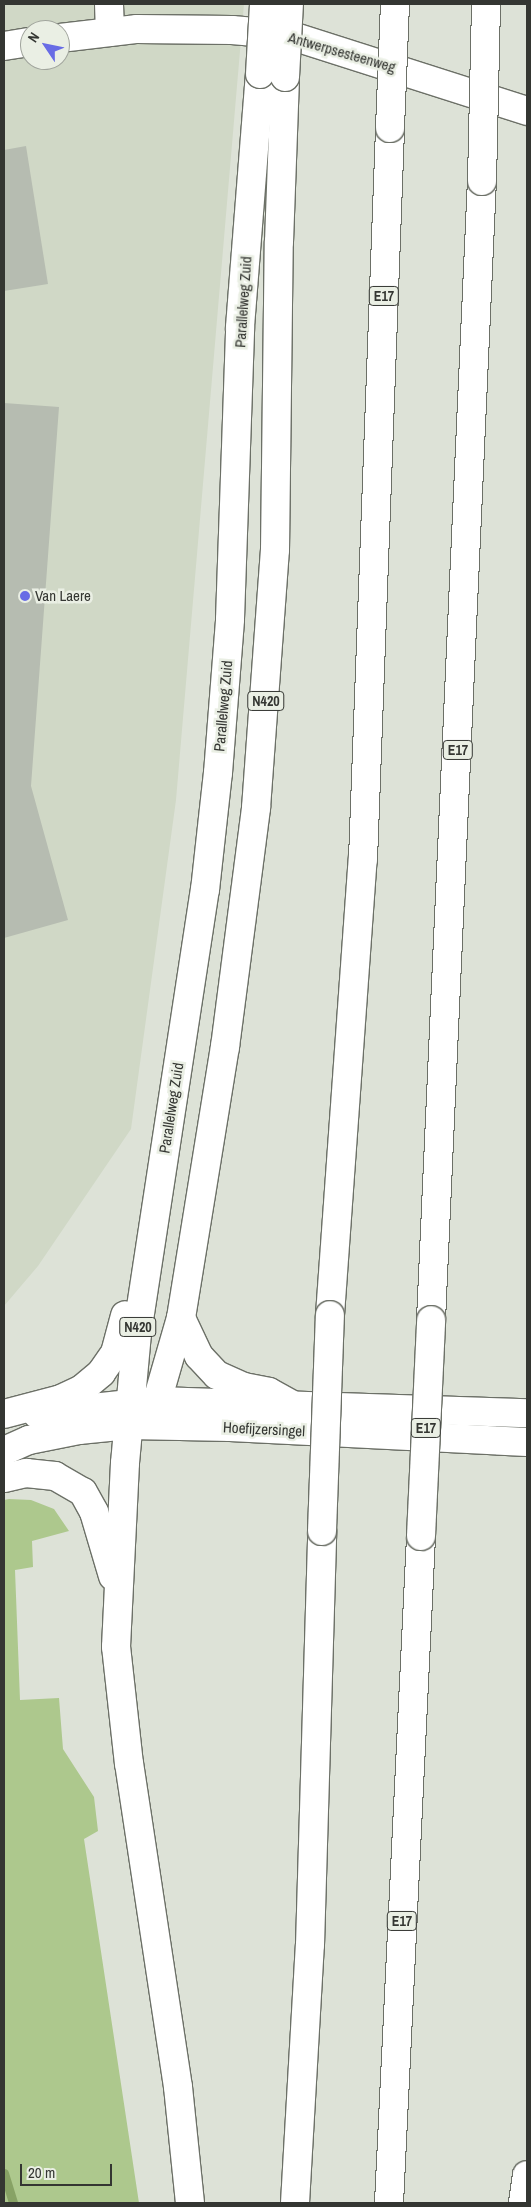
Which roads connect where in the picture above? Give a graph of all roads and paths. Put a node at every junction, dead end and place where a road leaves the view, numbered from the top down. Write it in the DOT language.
graph roads {
  1 [pos="109,4"];
  2 [pos="264,4"];
  3 [pos="289,4"];
  4 [pos="395,4"];
  5 [pos="486,4"];
  6 [pos="110,32"];
  7 [pos="70,37"];
  8 [pos="20,44"];
  9 [pos="4,46"];
  10 [pos="272,76"];
  11 [pos="527,111"];
  12 [pos="151,1251"];
  13 [pos="181,1318"];
  14 [pos="157,1401"];
  15 [pos="294,1406"];
  16 [pos="527,1413"];
  17 [pos="4,1414"];
  18 [pos="130,1415"];
  19 [pos="4,1422"];
  20 [pos="527,1442"];
  21 [pos="4,1451"];
  22 [pos="4,1478"];
  23 [pos="118,1597"];
  24 [pos="527,2175"];
  25 [pos="190,2203"];
  26 [pos="295,2203"];
  27 [pos="389,2203"];
  28 [pos="522,2203"];
  1 -- 6 [label="main road"];
  2 -- 10 [label="main road, Parallelweg Zuid / N420, bridge"];
  3 -- 10 [label="main road, Parallelweg Zuid / N420, bridge"];
  4 -- 26 [label="main road, E17, bridge"];
  5 -- 27 [label="main road, E17, bridge"];
  6 -- 7 [label="main road, Antwerpsesteenweg"];
  6 -- 11 [label="main road, Antwerpsesteenweg"];
  8 -- 9 [label="main road"];
  10 -- 12 [label="main road, Parallelweg Zuid / N420"];
  10 -- 13 [label="main road, Parallelweg Zuid / N420"];
  12 -- 17 [label="main road"];
  12 -- 18 [label="main road, Parallelweg Zuid / N420"];
  13 -- 14 [label="main road, Parallelweg Zuid / N420"];
  13 -- 15 [label="main road"];
  14 -- 15 [label="main road, Hoefijzersingel"];
  14 -- 18 [label="main road"];
  15 -- 16 [label="main road, Hoefijzersingel"];
  18 -- 19 [label="main road, Hoefijzersingel"];
  18 -- 20 [label="main road, Hoefijzersingel"];
  18 -- 21 [label="main road, Hoefijzersingel"];
  18 -- 23 [label="main road, Parallelweg Zuid"];
  22 -- 23 [label="main road"];
  23 -- 25 [label="main road, Parallelweg Zuid"];
  24 -- 28 [label="main road"];
}
